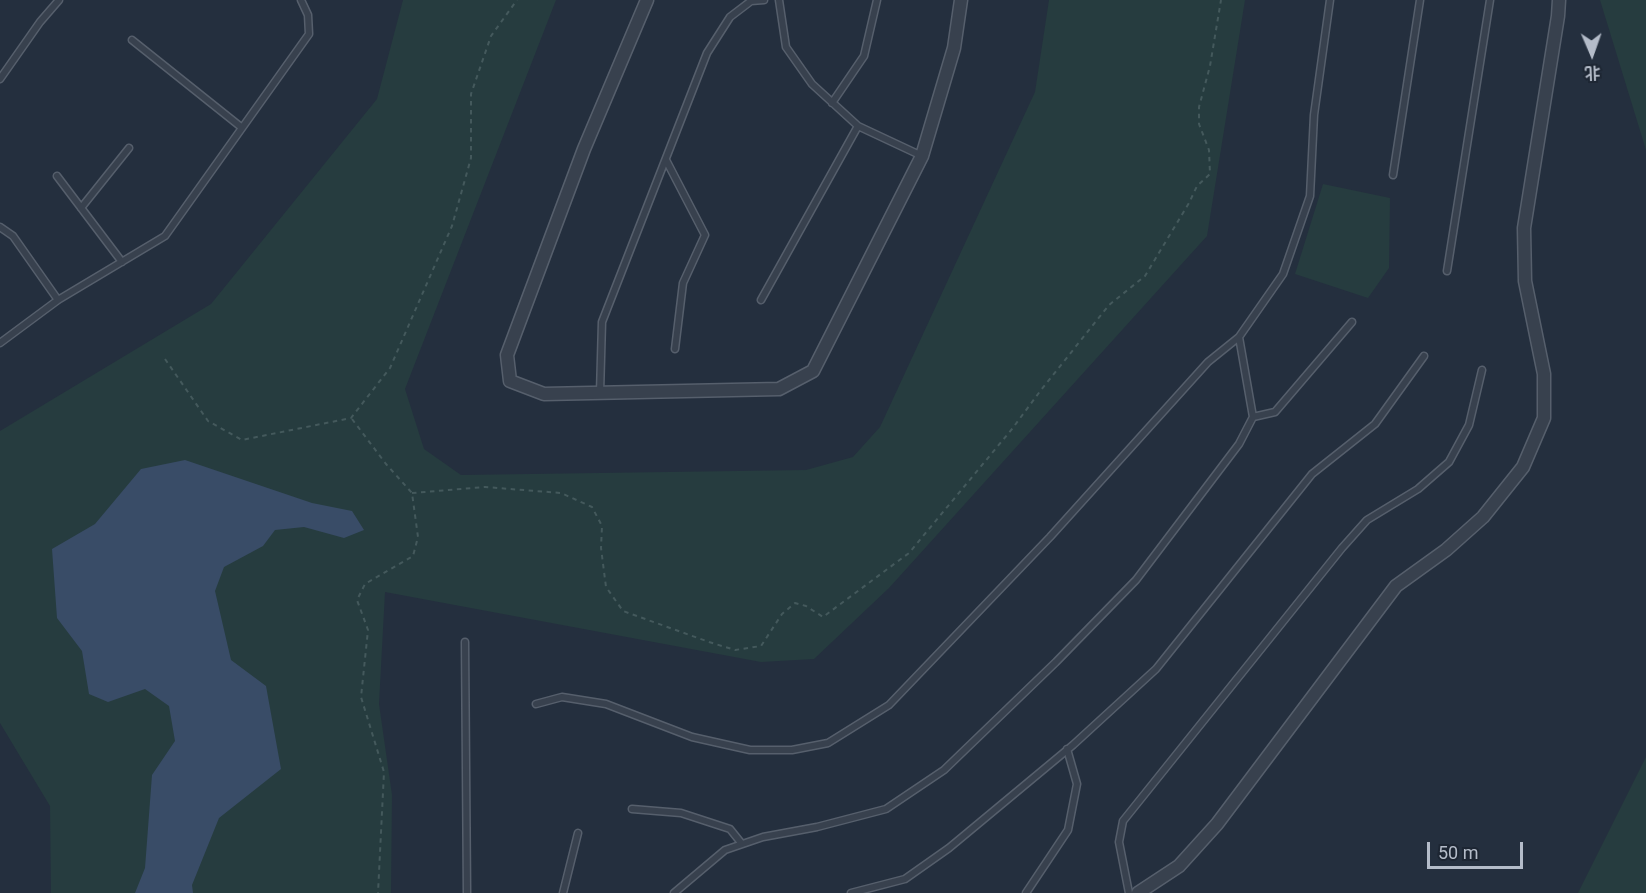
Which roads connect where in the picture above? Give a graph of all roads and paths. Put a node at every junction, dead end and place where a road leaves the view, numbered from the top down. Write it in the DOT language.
graph roads {
  1 [pos="59,0"];
  2 [pos="301,0"];
  3 [pos="517,0"];
  4 [pos="647,0"];
  5 [pos="764,0"];
  6 [pos="779,0"];
  7 [pos="877,0"];
  8 [pos="961,0"];
  9 [pos="1221,0"];
  10 [pos="1330,0"];
  11 [pos="1420,0"];
  12 [pos="1490,0"];
  13 [pos="1559,0"];
  14 [pos="132,40"];
  15 [pos="0,79"];
  16 [pos="832,103"];
  17 [pos="858,126"];
  18 [pos="241,128"];
  19 [pos="129,148"];
  20 [pos="922,156"];
  21 [pos="666,160"];
  22 [pos="1393,175"];
  23 [pos="57,176"];
  24 [pos="81,208"];
  25 [pos="0,227"];
  26 [pos="122,262"];
  27 [pos="1447,271"];
  28 [pos="58,300"];
  29 [pos="761,300"];
  30 [pos="1352,322"];
  31 [pos="1239,337"];
  32 [pos="0,343"];
  33 [pos="675,349"];
  34 [pos="1424,356"];
  35 [pos="165,359"];
  36 [pos="1482,370"];
  37 [pos="600,393"];
  38 [pos="1253,417"];
  39 [pos="351,418"];
  40 [pos="412,493"];
  41 [pos="465,642"];
  42 [pos="536,704"];
  43 [pos="1067,749"];
  44 [pos="632,809"];
  45 [pos="578,833"];
  46 [pos="742,844"];
  47 [pos="378,893"];
  48 [pos="467,893"];
  49 [pos="563,893"];
  50 [pos="674,893"];
  51 [pos="851,893"];
  52 [pos="1026,893"];
  53 [pos="1129,893"];
  54 [pos="1138,893"];
  1 -- 15 [label="lane"];
  2 -- 18 [label="lane"];
  3 -- 39 [label="path"];
  4 -- 37 [label="street"];
  5 -- 21 [label="lane"];
  6 -- 16 [label="lane"];
  7 -- 16 [label="lane"];
  8 -- 20 [label="street"];
  9 -- 40 [label="path"];
  10 -- 31 [label="lane"];
  11 -- 22 [label="lane"];
  12 -- 27 [label="lane"];
  13 -- 54 [label="street"];
  14 -- 18 [label="lane"];
  16 -- 17 [label="lane"];
  17 -- 20 [label="lane"];
  17 -- 29 [label="lane"];
  18 -- 26 [label="lane"];
  19 -- 24 [label="lane"];
  20 -- 37 [label="street"];
  21 -- 33 [label="lane"];
  21 -- 37 [label="lane"];
  23 -- 24 [label="lane"];
  24 -- 26 [label="lane"];
  25 -- 28 [label="lane"];
  26 -- 28 [label="lane"];
  28 -- 32 [label="lane"];
  30 -- 38 [label="lane"];
  31 -- 38 [label="lane"];
  31 -- 42 [label="lane"];
  34 -- 43 [label="lane"];
  35 -- 39 [label="path"];
  36 -- 53 [label="lane"];
  38 -- 46 [label="lane"];
  39 -- 40 [label="path"];
  40 -- 47 [label="path"];
  41 -- 48 [label="lane"];
  43 -- 51 [label="lane"];
  43 -- 52 [label="lane"];
  44 -- 46 [label="lane"];
  45 -- 49 [label="lane"];
  46 -- 50 [label="lane"];
}
